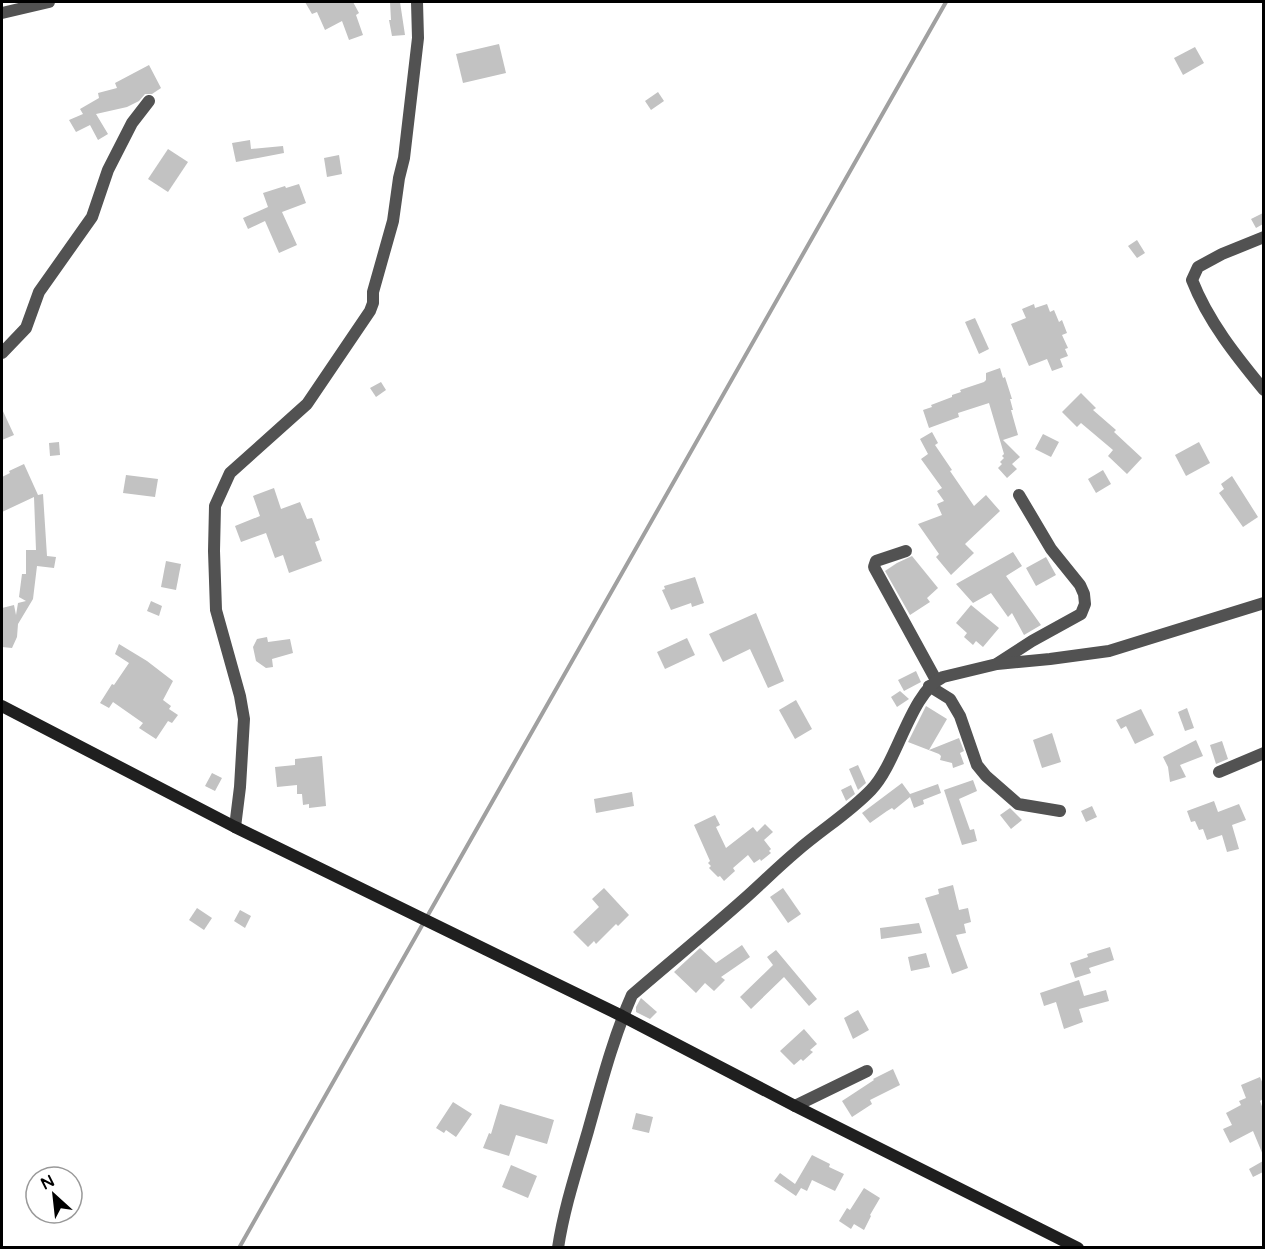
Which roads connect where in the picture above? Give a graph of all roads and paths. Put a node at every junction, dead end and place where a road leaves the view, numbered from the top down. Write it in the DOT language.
graph roads {
  1 [pos="49,2"];
  2 [pos="417,2"];
  3 [pos="2,13"];
  4 [pos="149,101"];
  5 [pos="1263,237"];
  6 [pos="2,353"];
  7 [pos="1263,390"];
  8 [pos="1019,495"];
  9 [pos="906,551"];
  10 [pos="1263,603"];
  11 [pos="997,664"];
  12 [pos="933,683"];
  13 [pos="2,706"];
  14 [pos="1263,753"];
  15 [pos="1220,772"];
  16 [pos="1060,811"];
  17 [pos="235,827"];
  18 [pos="622,1017"];
  19 [pos="867,1071"];
  20 [pos="795,1106"];
  21 [pos="558,1248"];
  22 [pos="1078,1248"];
  1 -- 3 [label="street"];
  2 -- 17 [label="street"];
  4 -- 6 [label="street"];
  5 -- 7 [label="street"];
  8 -- 11 [label="street"];
  9 -- 12 [label="street"];
  10 -- 11 [label="street"];
  11 -- 12 [label="street"];
  12 -- 16 [label="street"];
  12 -- 18 [label="street"];
  13 -- 17 [label="street"];
  14 -- 15 [label="street"];
  17 -- 18 [label="street"];
  18 -- 20 [label="street"];
  18 -- 21 [label="street"];
  19 -- 20 [label="street"];
  20 -- 22 [label="street"];
}
